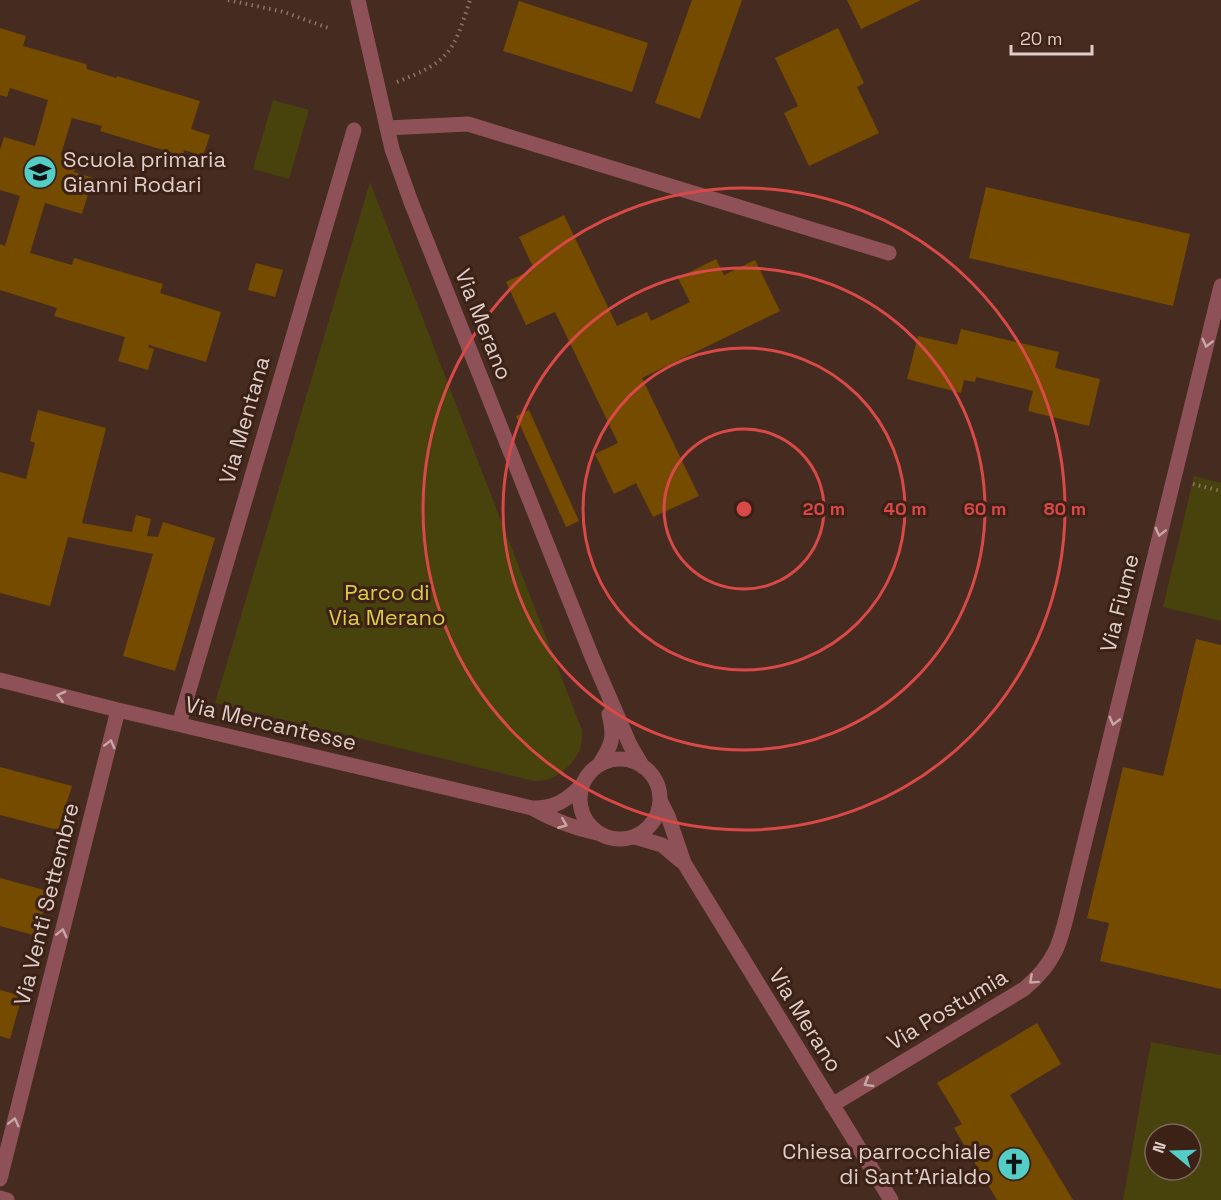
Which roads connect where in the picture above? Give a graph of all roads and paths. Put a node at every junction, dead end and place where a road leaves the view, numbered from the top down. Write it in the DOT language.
graph roads {
  1 [pos="228,0"];
  2 [pos="358,0"];
  3 [pos="470,0"];
  4 [pos="331,29"];
  5 [pos="397,82"];
  6 [pos="387,128"];
  7 [pos="354,130"];
  8 [pos="889,253"];
  9 [pos="1221,286"];
  10 [pos="1173,480"];
  11 [pos="1221,491"];
  12 [pos="592,657"];
  13 [pos="0,680"];
  14 [pos="118,710"];
  15 [pos="178,724"];
  16 [pos="599,765"];
  17 [pos="643,767"];
  18 [pos="582,785"];
  19 [pos="660,800"];
  20 [pos="532,808"];
  21 [pos="597,833"];
  22 [pos="635,837"];
  23 [pos="684,863"];
  24 [pos="1063,931"];
  25 [pos="832,1105"];
  26 [pos="0,1179"];
  27 [pos="0,1198"];
  28 [pos="7,1200"];
  29 [pos="891,1200"];
  1 -- 4 [label="path"];
  2 -- 6 [label="street, Via Merano"];
  3 -- 5 [label="path"];
  6 -- 8 [label="street"];
  6 -- 12 [label="street, Via Merano"];
  7 -- 15 [label="street, Via Mentana"];
  9 -- 10 [label="street, Via Fiume, one-way"];
  10 -- 11 [label="path"];
  10 -- 24 [label="street, Via Fiume, one-way"];
  12 -- 16 [label="street"];
  12 -- 17 [label="street"];
  14 -- 13 [label="street, Via Mercantesse, one-way"];
  14 -- 15 [label="street, Via Mercantesse"];
  26 -- 14 [label="street, Via Venti Settembre, one-way"];
  15 -- 20 [label="street, Via Mercantesse"];
  16 -- 17 [label="street"];
  16 -- 18 [label="street"];
  17 -- 19 [label="street"];
  18 -- 20 [label="street, Via Mercantesse"];
  18 -- 21 [label="street"];
  19 -- 22 [label="street"];
  19 -- 23 [label="street"];
  20 -- 21 [label="street, Via Mercantesse, one-way"];
  21 -- 22 [label="street"];
  22 -- 23 [label="street"];
  23 -- 25 [label="street, Via Merano"];
  24 -- 25 [label="street, Via Postumia, one-way"];
  25 -- 29 [label="street, Via Merano"];
  27 -- 28 [label="street"];
}
